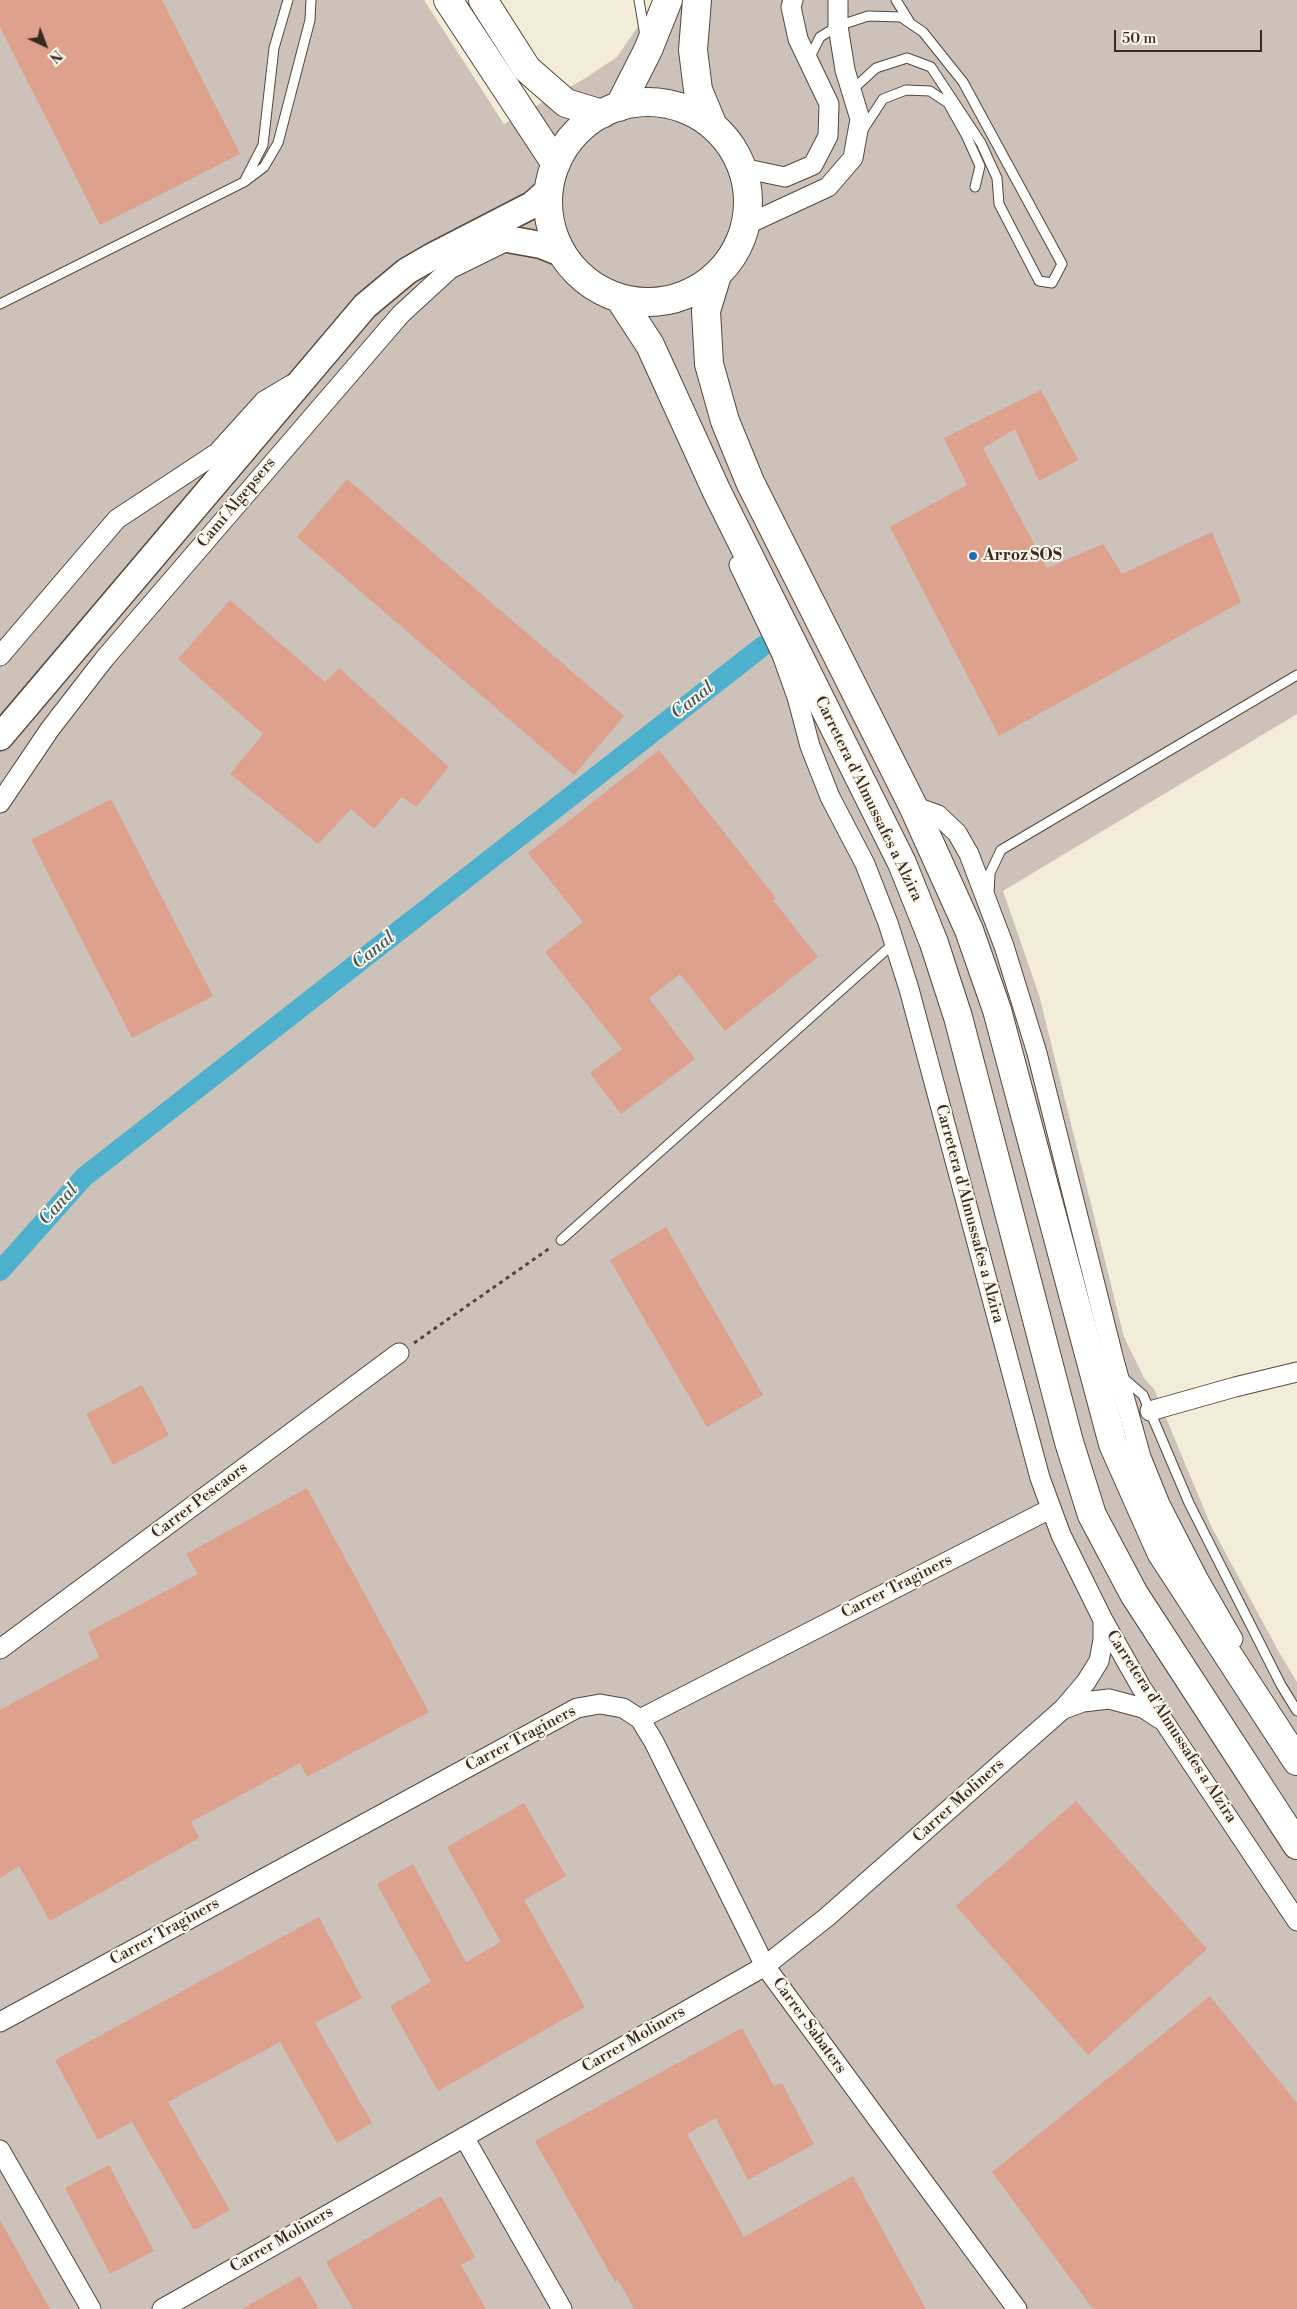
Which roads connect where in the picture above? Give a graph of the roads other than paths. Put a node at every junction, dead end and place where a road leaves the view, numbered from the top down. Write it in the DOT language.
graph roads {
  1 [pos="288,0"];
  2 [pos="311,0"];
  3 [pos="436,0"];
  4 [pos="448,0"];
  5 [pos="483,0"];
  6 [pos="639,0"];
  7 [pos="668,0"];
  8 [pos="697,0"];
  9 [pos="793,0"];
  10 [pos="838,0"];
  11 [pos="896,0"];
  12 [pos="912,25"];
  13 [pos="838,26"];
  14 [pos="480,48"];
  15 [pos="648,50"];
  16 [pos="808,60"];
  17 [pos="851,91"];
  18 [pos="611,110"];
  19 [pos="713,126"];
  20 [pos="856,139"];
  21 [pos="556,164"];
  22 [pos="742,168"];
  23 [pos="244,182"];
  24 [pos="975,187"];
  25 [pos="549,190"];
  26 [pos="746,225"];
  27 [pos="479,234"];
  28 [pos="509,240"];
  29 [pos="561,252"];
  30 [pos="717,274"];
  31 [pos="620,299"];
  32 [pos="0,304"];
  33 [pos="309,373"];
  34 [pos="708,474"];
  35 [pos="0,656"];
  36 [pos="1297,675"];
  37 [pos="0,737"];
  38 [pos="0,803"];
  39 [pos="913,806"];
  40 [pos="988,906"];
  41 [pos="893,944"];
  42 [pos="561,1240"];
  43 [pos="399,1353"];
  44 [pos="1297,1372"];
  45 [pos="1118,1374"];
  46 [pos="1150,1411"];
  47 [pos="1050,1509"];
  48 [pos="1103,1620"];
  49 [pos="0,1649"];
  50 [pos="1251,1689"];
  51 [pos="1063,1709"];
  52 [pos="1297,1710"];
  53 [pos="640,1719"];
  54 [pos="1167,1723"];
  55 [pos="1297,1761"];
  56 [pos="1297,1845"];
  57 [pos="1297,1921"];
  58 [pos="765,1966"];
  59 [pos="0,2022"];
  60 [pos="464,2137"];
  61 [pos="0,2150"];
  62 [pos="91,2309"];
  63 [pos="162,2309"];
  64 [pos="562,2309"];
  65 [pos="1017,2309"];
  1 -- 23 [label="lane"];
  2 -- 23 [label="lane"];
  3 -- 14 [label="lane"];
  4 -- 14 [label="main road"];
  5 -- 18 [label="main road"];
  6 -- 15 [label="lane"];
  7 -- 15 [label="main road"];
  8 -- 19 [label="main road"];
  9 -- 16 [label="street"];
  10 -- 13 [label="street"];
  11 -- 12 [label="lane"];
  12 -- 13 [label="lane"];
  12 -- 17 [label="lane"];
  13 -- 16 [label="lane"];
  13 -- 17 [label="street"];
  14 -- 21 [label="main road"];
  15 -- 18 [label="main road"];
  16 -- 22 [label="street"];
  17 -- 20 [label="street"];
  18 -- 19 [label="main road"];
  18 -- 21 [label="main road"];
  19 -- 22 [label="main road"];
  20 -- 24 [label="lane"];
  20 -- 26 [label="street"];
  21 -- 25 [label="main road"];
  22 -- 26 [label="main road"];
  23 -- 32 [label="lane"];
  25 -- 27 [label="main road"];
  25 -- 29 [label="main road"];
  26 -- 30 [label="main road"];
  27 -- 28 [label="main road"];
  27 -- 33 [label="main road"];
  28 -- 29 [label="main road"];
  28 -- 38 [label="street, Camí Algepsers"];
  29 -- 31 [label="main road"];
  30 -- 31 [label="main road"];
  30 -- 39 [label="main road"];
  31 -- 34 [label="main road, Carretera d'Almussafes a Alzira"];
  33 -- 35 [label="street"];
  33 -- 37 [label="main road"];
  34 -- 41 [label="street, Carretera d'Almussafes a Alzira"];
  34 -- 56 [label="main road, Carretera d'Almussafes a Alzira"];
  36 -- 40 [label="lane"];
  39 -- 40 [label="street"];
  39 -- 50 [label="main road"];
  40 -- 45 [label="street"];
  41 -- 42 [label="lane"];
  41 -- 47 [label="street, Carretera d'Almussafes a Alzira"];
  43 -- 49 [label="street, Carrer Pescaors"];
  44 -- 46 [label="street"];
  45 -- 46 [label="lane"];
  45 -- 50 [label="street"];
  46 -- 52 [label="lane"];
  47 -- 48 [label="street, Carretera d'Almussafes a Alzira"];
  47 -- 53 [label="street, Carrer Traginers"];
  48 -- 51 [label="street, Carrer Moliners"];
  48 -- 54 [label="street, Carretera d'Almussafes a Alzira"];
  50 -- 55 [label="main road"];
  51 -- 54 [label="street, Carrer Moliners"];
  51 -- 58 [label="street, Carrer Moliners"];
  53 -- 58 [label="street, Carrer Sabaters"];
  53 -- 59 [label="street, Carrer Traginers"];
  54 -- 57 [label="street, Carretera d'Almussafes a Alzira"];
  58 -- 60 [label="street, Carrer Moliners"];
  58 -- 65 [label="street, Carrer Sabaters"];
  60 -- 63 [label="street, Carrer Moliners"];
  60 -- 64 [label="street"];
  61 -- 62 [label="street"];
}
